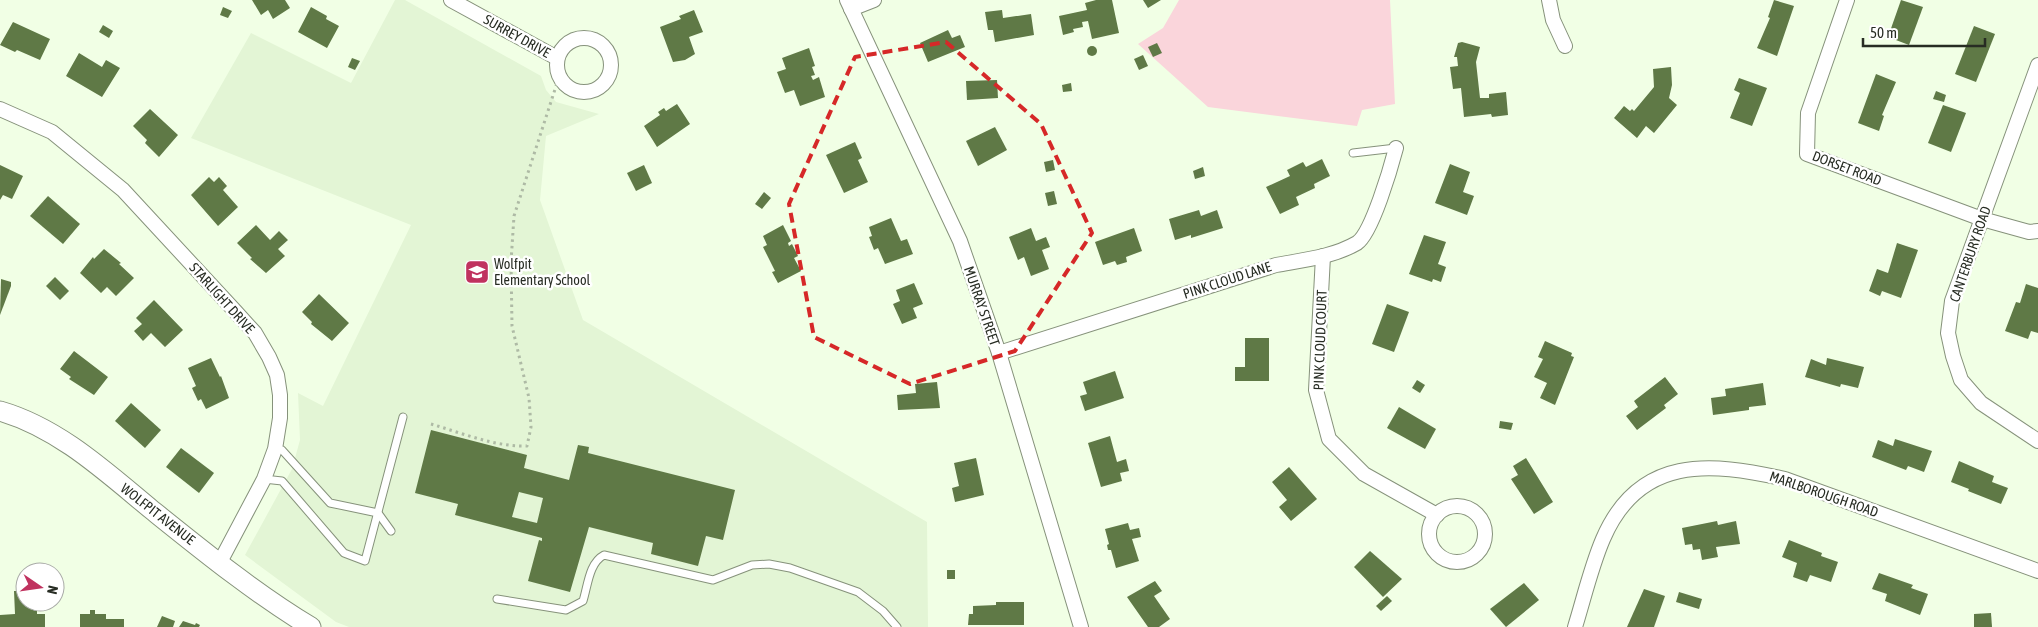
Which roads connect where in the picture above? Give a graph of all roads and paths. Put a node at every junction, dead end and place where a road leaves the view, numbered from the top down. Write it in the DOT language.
graph roads {
  1 [pos="451,0"];
  2 [pos="874,0"];
  3 [pos="1549,0"];
  4 [pos="1846,0"];
  5 [pos="849,4"];
  6 [pos="1564,46"];
  7 [pos="557,58"];
  8 [pos="2038,65"];
  9 [pos="559,77"];
  10 [pos="0,109"];
  11 [pos="1396,148"];
  12 [pos="1353,153"];
  13 [pos="1982,219"];
  14 [pos="2038,231"];
  15 [pos="1323,256"];
  16 [pos="999,353"];
  17 [pos="0,411"];
  18 [pos="402,416"];
  19 [pos="431,424"];
  20 [pos="2038,441"];
  21 [pos="275,449"];
  22 [pos="264,479"];
  23 [pos="378,513"];
  24 [pos="1437,515"];
  25 [pos="391,531"];
  26 [pos="220,562"];
  27 [pos="2038,571"];
  28 [pos="497,599"];
  29 [pos="312,627"];
  30 [pos="897,627"];
  31 [pos="1081,627"];
  32 [pos="1574,627"];
  1 -- 7 [label="street, SURREY DRIVE"];
  2 -- 5 [label="street"];
  3 -- 6 [label="street"];
  4 -- 13 [label="street, DORSET ROAD"];
  5 -- 16 [label="street, MURRAY STREET"];
  7 -- 9 [label="street, SURREY DRIVE"];
  7 -- 9 [label="street, SURREY DRIVE"];
  8 -- 13 [label="street, CANTERBURY ROAD"];
  9 -- 19 [label="path"];
  10 -- 21 [label="street, STARLIGHT DRIVE"];
  11 -- 12 [label="lane"];
  11 -- 15 [label="street, PINK CLOUD LANE"];
  13 -- 14 [label="street, DORSET ROAD"];
  13 -- 20 [label="street, CANTERBURY ROAD"];
  15 -- 16 [label="street, PINK CLOUD LANE"];
  15 -- 24 [label="street, PINK CLOUD COURT"];
  16 -- 31 [label="street, MURRAY STREET"];
  17 -- 26 [label="street, WOLFPIT AVENUE"];
  18 -- 23 [label="lane"];
  21 -- 22 [label="street, STARLIGHT DRIVE"];
  21 -- 23 [label="lane"];
  22 -- 23 [label="lane"];
  22 -- 26 [label="street, STARLIGHT DRIVE"];
  23 -- 25 [label="lane"];
  24 -- 24 [label="street"];
  26 -- 29 [label="street, WOLFPIT AVENUE"];
  27 -- 32 [label="street, MARLBOROUGH ROAD"];
  28 -- 30 [label="lane"];
}
